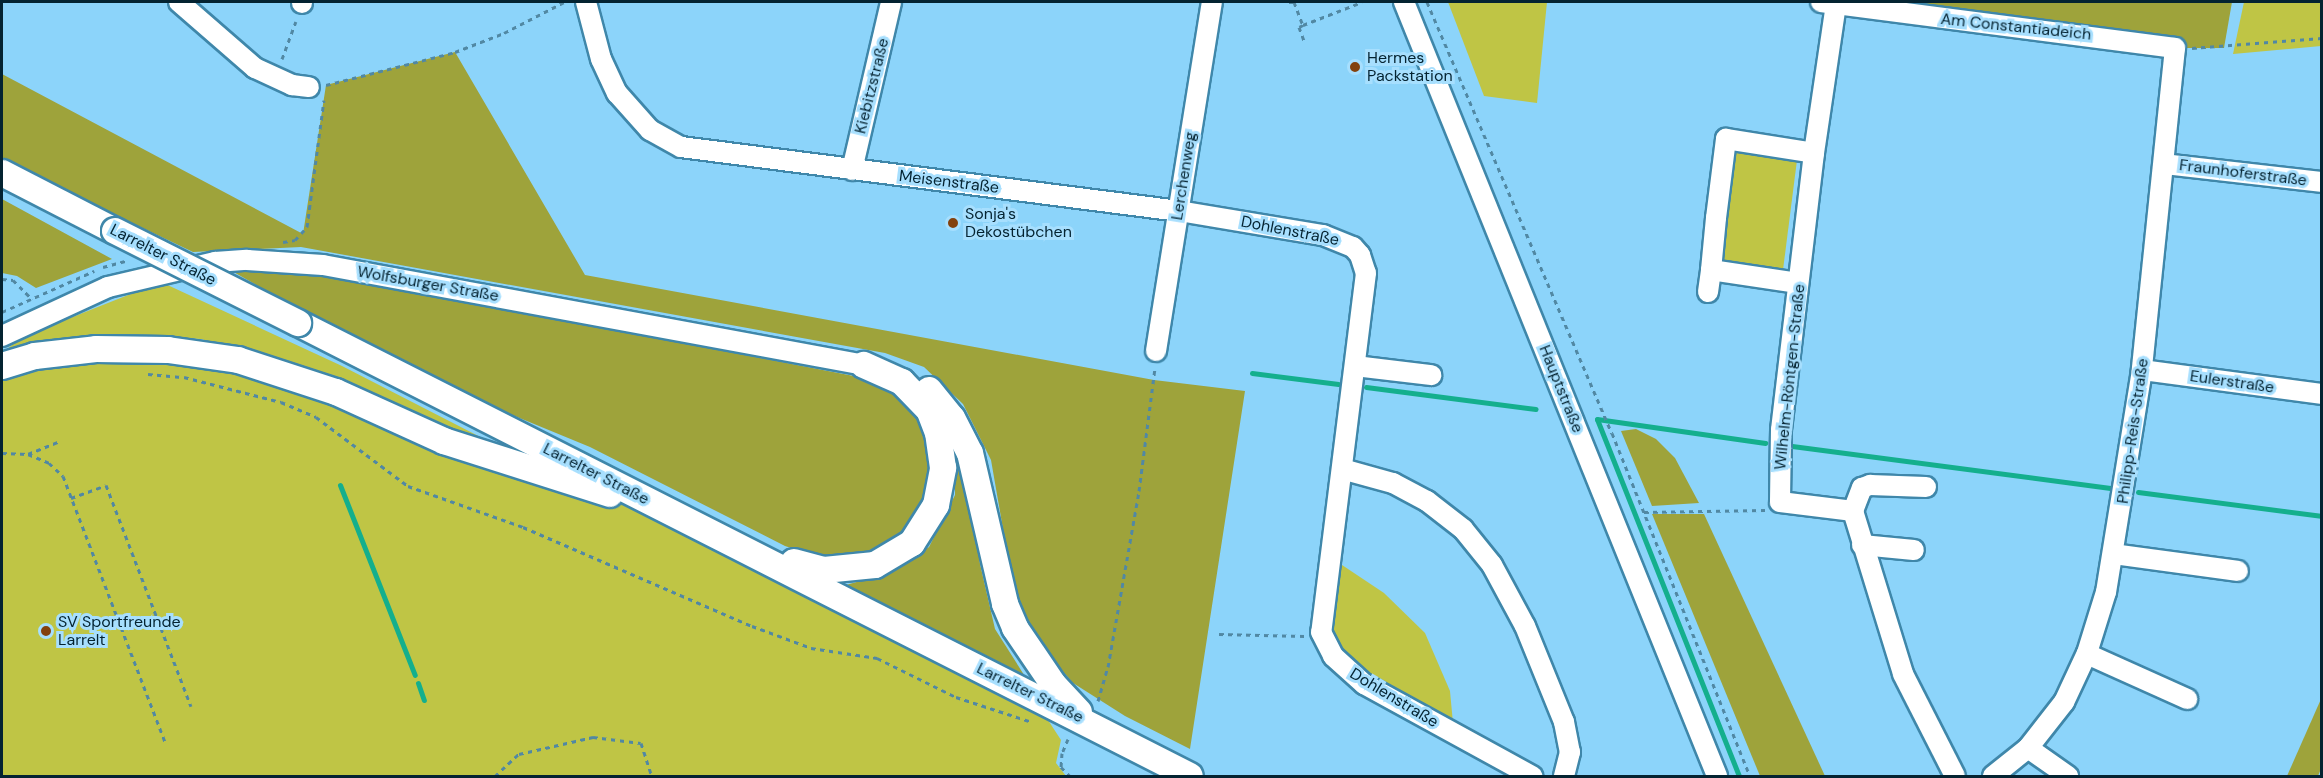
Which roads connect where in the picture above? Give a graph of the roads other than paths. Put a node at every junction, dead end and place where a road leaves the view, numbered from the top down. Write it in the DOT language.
graph roads {
  1 [pos="179,2"];
  2 [pos="586,2"];
  3 [pos="891,2"];
  4 [pos="1212,2"];
  5 [pos="1404,2"];
  6 [pos="1829,3"];
  7 [pos="2175,48"];
  8 [pos="309,87"];
  9 [pos="1814,153"];
  10 [pos="2164,164"];
  11 [pos="852,170"];
  12 [pos="2,173"];
  13 [pos="2322,182"];
  14 [pos="1179,211"];
  15 [pos="1711,270"];
  16 [pos="1798,284"];
  17 [pos="1708,292"];
  18 [pos="2,336"];
  19 [pos="1156,351"];
  20 [pos="864,365"];
  21 [pos="2,366"];
  22 [pos="1354,366"];
  23 [pos="2142,370"];
  24 [pos="1431,375"];
  25 [pos="2322,394"];
  26 [pos="1342,469"];
  27 [pos="1926,487"];
  28 [pos="1852,512"];
  29 [pos="675,514"];
  30 [pos="1862,545"];
  31 [pos="1914,550"];
  32 [pos="2113,554"];
  33 [pos="2238,571"];
  34 [pos="2087,654"];
  35 [pos="2187,699"];
  36 [pos="1089,723"];
  37 [pos="2028,748"];
  38 [pos="1190,777"];
  39 [pos="1532,777"];
  40 [pos="1564,777"];
  41 [pos="1717,777"];
  42 [pos="1955,777"];
  43 [pos="1993,777"];
  44 [pos="2068,777"];
  1 -- 8 [label="street"];
  2 -- 11 [label="street, Meisenstraße"];
  3 -- 11 [label="street, Kiebitzstraße"];
  4 -- 14 [label="street, Lerchenweg"];
  5 -- 41 [label="street, Hauptstraße"];
  6 -- 7 [label="street, Am Constantiadeich"];
  6 -- 9 [label="street, Wilhelm-Röntgen-Straße"];
  7 -- 10 [label="street, Philipp-Reis-Straße"];
  9 -- 15 [label="street"];
  9 -- 16 [label="street, Wilhelm-Röntgen-Straße"];
  10 -- 13 [label="street, Fraunhoferstraße"];
  10 -- 23 [label="street, Philipp-Reis-Straße"];
  11 -- 14 [label="street, Meisenstraße"];
  12 -- 29 [label="main road, Larrelter Straße, bridge"];
  14 -- 19 [label="street, Lerchenweg"];
  14 -- 22 [label="street, Dohlenstraße"];
  15 -- 16 [label="street"];
  15 -- 17 [label="street"];
  16 -- 28 [label="street, Wilhelm-Röntgen-Straße"];
  18 -- 20 [label="street, Wolfsburger Straße"];
  20 -- 29 [label="main road"];
  20 -- 36 [label="main road"];
  21 -- 29 [label="main road"];
  22 -- 24 [label="street"];
  22 -- 26 [label="street, Dohlenstraße"];
  23 -- 25 [label="street, Eulerstraße"];
  23 -- 32 [label="street, Philipp-Reis-Straße"];
  26 -- 39 [label="street, Dohlenstraße"];
  26 -- 40 [label="street"];
  27 -- 28 [label="street"];
  28 -- 30 [label="street"];
  29 -- 36 [label="main road, Larrelter Straße"];
  30 -- 31 [label="street"];
  30 -- 42 [label="street"];
  32 -- 33 [label="street"];
  32 -- 34 [label="street, Philipp-Reis-Straße"];
  34 -- 35 [label="street"];
  34 -- 37 [label="street, Philipp-Reis-Straße"];
  36 -- 38 [label="main road, Larrelter Straße"];
  37 -- 43 [label="street, Philipp-Reis-Straße"];
  37 -- 44 [label="street"];
}
